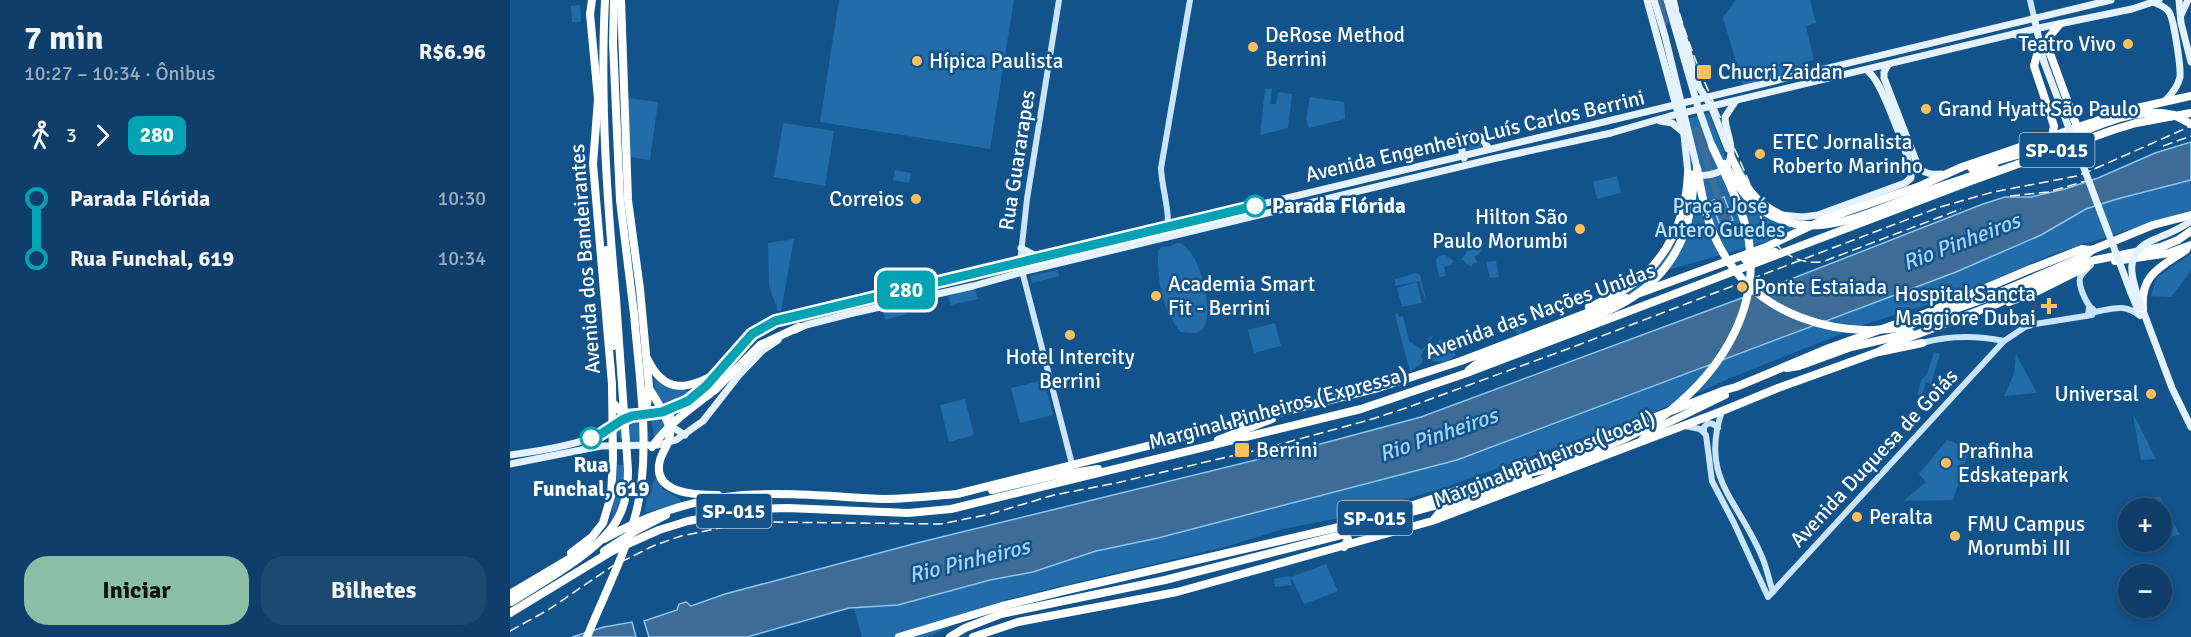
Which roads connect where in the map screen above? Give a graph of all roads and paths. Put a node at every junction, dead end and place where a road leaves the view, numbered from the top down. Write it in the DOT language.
graph roads {
  1 [pos="592,0"];
  2 [pos="605,0"];
  3 [pos="614,0"];
  4 [pos="621,0"];
  5 [pos="1059,0"];
  6 [pos="1190,0"];
  7 [pos="1647,0"];
  8 [pos="1654,0"];
  9 [pos="1667,0"];
  10 [pos="1672,0"];
  11 [pos="2030,0"];
  12 [pos="2111,0"];
  13 [pos="2130,0"];
  14 [pos="2180,0"];
  15 [pos="2188,0"];
  16 [pos="2156,1"];
  17 [pos="2132,9"];
  18 [pos="2169,13"];
  19 [pos="2034,17"];
  20 [pos="2180,18"];
  21 [pos="2060,24"];
  22 [pos="2035,29"];
  23 [pos="2014,34"];
  24 [pos="2040,47"];
  25 [pos="2191,62"];
  26 [pos="1888,65"];
  27 [pos="1867,70"];
  28 [pos="1880,78"];
  29 [pos="1700,87"];
  30 [pos="1672,89"];
  31 [pos="1719,95"];
  32 [pos="2191,96"];
  33 [pos="1706,99"];
  34 [pos="2165,101"];
  35 [pos="1735,102"];
  36 [pos="1721,105"];
  37 [pos="1676,106"];
  38 [pos="1711,106"];
  39 [pos="1658,110"];
  40 [pos="2191,113"];
  41 [pos="1678,115"];
  42 [pos="2050,115"];
  43 [pos="2072,116"];
  44 [pos="1658,120"];
  45 [pos="2191,124"];
  46 [pos="2077,127"];
  47 [pos="1684,135"];
  48 [pos="2052,136"];
  49 [pos="1712,146"];
  50 [pos="1489,149"];
  51 [pos="1463,156"];
  52 [pos="1731,157"];
  53 [pos="2020,164"];
  54 [pos="1470,165"];
  55 [pos="1697,168"];
  56 [pos="1921,171"];
  57 [pos="1688,173"];
  58 [pos="1945,174"];
  59 [pos="1912,176"];
  60 [pos="1917,192"];
  61 [pos="608,212"];
  62 [pos="629,213"];
  63 [pos="1778,214"];
  64 [pos="2191,214"];
  65 [pos="1826,219"];
  66 [pos="2191,221"];
  67 [pos="1169,226"];
  68 [pos="2191,231"];
  69 [pos="1167,238"];
  70 [pos="2191,245"];
  71 [pos="1021,248"];
  72 [pos="1791,250"];
  73 [pos="2092,250"];
  74 [pos="1040,258"];
  75 [pos="1020,263"];
  76 [pos="2091,266"];
  77 [pos="1705,269"];
  78 [pos="1022,272"];
  79 [pos="2131,293"];
  80 [pos="1999,303"];
  81 [pos="2122,307"];
  82 [pos="633,310"];
  83 [pos="2090,311"];
  84 [pos="2142,312"];
  85 [pos="1572,318"];
  86 [pos="800,327"];
  87 [pos="1921,333"];
  88 [pos="2004,341"];
  89 [pos="1922,343"];
  90 [pos="645,347"];
  91 [pos="1878,352"];
  92 [pos="1771,372"];
  93 [pos="716,374"];
  94 [pos="1464,374"];
  95 [pos="612,384"];
  96 [pos="648,387"];
  97 [pos="1736,387"];
  98 [pos="613,401"];
  99 [pos="1304,407"];
  100 [pos="666,411"];
  101 [pos="1722,411"];
  102 [pos="613,426"];
  103 [pos="1684,426"];
  104 [pos="1718,428"];
  105 [pos="2191,428"];
  106 [pos="1704,432"];
  107 [pos="685,435"];
  108 [pos="1641,441"];
  109 [pos="667,444"];
  110 [pos="613,445"];
  111 [pos="1194,450"];
  112 [pos="510,455"];
  113 [pos="510,464"];
  114 [pos="1072,464"];
  115 [pos="1129,466"];
  116 [pos="1548,469"];
  117 [pos="642,478"];
  118 [pos="741,495"];
  119 [pos="932,497"];
  120 [pos="692,504"];
  121 [pos="1365,521"];
  122 [pos="1432,521"];
  123 [pos="1344,547"];
  124 [pos="1762,557"];
  125 [pos="595,561"];
  126 [pos="1751,563"];
  127 [pos="556,566"];
  128 [pos="1770,595"];
  129 [pos="510,599"];
  130 [pos="510,613"];
  131 [pos="587,637"];
  132 [pos="899,637"];
  133 [pos="950,637"];
  134 [pos="973,637"];
  1 -- 95 [label="highway, Avenida dos Bandeirantes"];
  2 -- 61 [label="highway, Avenida dos Bandeirantes"];
  3 -- 82 [label="highway, Avenida dos Bandeirantes"];
  4 -- 62 [label="highway"];
  5 -- 71 [label="street, Rua Guararapes"];
  6 -- 67 [label="street"];
  7 -- 30 [label="main road"];
  8 -- 55 [label="main road, bridge"];
  9 -- 49 [label="main road, bridge"];
  10 -- 29 [label="main road"];
  11 -- 19 [label="street"];
  12 -- 19 [label="main road, Avenida Engenheiro Luís Carlos Berrini"];
  13 -- 17 [label="street"];
  14 -- 20 [label="main road"];
  15 -- 20 [label="main road"];
  16 -- 17 [label="main road"];
  16 -- 18 [label="main road"];
  17 -- 21 [label="main road"];
  18 -- 20 [label="main road"];
  18 -- 34 [label="main road"];
  19 -- 22 [label="main road"];
  19 -- 31 [label="main road, Avenida Engenheiro Luís Carlos Berrini"];
  20 -- 25 [label="main road"];
  21 -- 22 [label="main road"];
  21 -- 43 [label="highway"];
  22 -- 23 [label="main road"];
  22 -- 24 [label="main road"];
  23 -- 24 [label="main road"];
  23 -- 26 [label="main road"];
  24 -- 42 [label="highway"];
  24 -- 79 [label="main road, bridge"];
  26 -- 27 [label="main road"];
  26 -- 28 [label="main road"];
  27 -- 28 [label="main road"];
  27 -- 35 [label="main road"];
  28 -- 56 [label="main road"];
  28 -- 59 [label="main road"];
  29 -- 31 [label="main road"];
  29 -- 33 [label="main road"];
  30 -- 37 [label="main road"];
  30 -- 39 [label="main road"];
  31 -- 33 [label="main road, Avenida Engenheiro Luís Carlos Berrini"];
  31 -- 36 [label="main road"];
  32 -- 34 [label="highway, Avenida das Nações Unidas"];
  33 -- 37 [label="main road, Avenida Engenheiro Luís Carlos Berrini"];
  33 -- 38 [label="main road"];
  34 -- 46 [label="highway, Avenida das Nações Unidas"];
  35 -- 36 [label="main road, Avenida Engenheiro Luís Carlos Berrini"];
  35 -- 52 [label="main road"];
  36 -- 38 [label="main road, Avenida Engenheiro Luís Carlos Berrini"];
  37 -- 39 [label="main road, Avenida Engenheiro Luís Carlos Berrini"];
  37 -- 41 [label="main road"];
  38 -- 41 [label="main road, Avenida Engenheiro Luís Carlos Berrini"];
  38 -- 52 [label="main road"];
  39 -- 50 [label="main road, Avenida Engenheiro Luís Carlos Berrini"];
  40 -- 53 [label="highway, Marginal Pinheiros (Expressa) / SP-015"];
  41 -- 44 [label="main road, Avenida Engenheiro Luís Carlos Berrini"];
  41 -- 47 [label="main road"];
  42 -- 43 [label="highway"];
  42 -- 48 [label="highway"];
  43 -- 46 [label="highway"];
  44 -- 47 [label="main road"];
  44 -- 54 [label="main road, Avenida Engenheiro Luís Carlos Berrini"];
  45 -- 60 [label="highway, bridge"];
  46 -- 48 [label="highway, Avenida das Nações Unidas"];
  47 -- 57 [label="main road"];
  48 -- 58 [label="highway, Avenida das Nações Unidas"];
  49 -- 60 [label="highway, bridge"];
  49 -- 116 [label="highway, bridge"];
  50 -- 51 [label="main road, Avenida Engenheiro Luís Carlos Berrini"];
  50 -- 51 [label="main road"];
  51 -- 54 [label="main road"];
  51 -- 67 [label="main road, Avenida Engenheiro Luís Carlos Berrini"];
  52 -- 57 [label="main road"];
  52 -- 63 [label="highway"];
  53 -- 60 [label="highway"];
  53 -- 72 [label="highway, Marginal Pinheiros (Expressa) / SP-015"];
  54 -- 69 [label="main road, Avenida Engenheiro Luís Carlos Berrini"];
  55 -- 73 [label="highway, bridge"];
  55 -- 94 [label="highway, bridge"];
  56 -- 58 [label="main road"];
  56 -- 59 [label="main road"];
  57 -- 85 [label="highway"];
  58 -- 60 [label="highway, Avenida das Nações Unidas"];
  59 -- 63 [label="main road"];
  60 -- 65 [label="highway, Avenida das Nações Unidas"];
  61 -- 95 [label="highway"];
  61 -- 129 [label="highway, bridge"];
  62 -- 82 [label="highway"];
  62 -- 90 [label="highway"];
  63 -- 65 [label="highway"];
  64 -- 73 [label="highway, SP-015"];
  65 -- 77 [label="highway, Avenida das Nações Unidas"];
  66 -- 84 [label="main road, bridge"];
  67 -- 69 [label="street"];
  67 -- 74 [label="main road, Avenida Engenheiro Luís Carlos Berrini"];
  68 -- 80 [label="highway"];
  69 -- 78 [label="main road, Avenida Engenheiro Luís Carlos Berrini"];
  70 -- 76 [label="highway"];
  70 -- 84 [label="highway"];
  71 -- 74 [label="main road"];
  71 -- 75 [label="street, Rua Guararapes"];
  72 -- 77 [label="highway"];
  72 -- 94 [label="highway, Marginal Pinheiros (Expressa) / SP-015"];
  73 -- 92 [label="highway, SP-015"];
  74 -- 75 [label="main road, Avenida Engenheiro Luís Carlos Berrini"];
  75 -- 78 [label="street, Rua Guararapes"];
  75 -- 93 [label="main road, Avenida Engenheiro Luís Carlos Berrini"];
  76 -- 80 [label="highway"];
  76 -- 83 [label="street"];
  77 -- 85 [label="highway, Avenida das Nações Unidas"];
  78 -- 86 [label="main road, Avenida Engenheiro Luís Carlos Berrini"];
  78 -- 114 [label="street, Rua Guararapes"];
  79 -- 81 [label="street"];
  79 -- 84 [label="main road"];
  80 -- 87 [label="highway"];
  81 -- 83 [label="street"];
  81 -- 84 [label="street"];
  82 -- 117 [label="highway, bridge"];
  83 -- 88 [label="street, Avenida Duquesa de Goiás"];
  84 -- 105 [label="main road"];
  85 -- 99 [label="highway, Avenida das Nações Unidas"];
  86 -- 107 [label="main road, Avenida Engenheiro Luís Carlos Berrini"];
  86 -- 117 [label="highway, bridge"];
  87 -- 91 [label="highway"];
  87 -- 92 [label="highway"];
  88 -- 89 [label="street"];
  88 -- 128 [label="street, Avenida Duquesa de Goiás"];
  89 -- 91 [label="highway"];
  90 -- 93 [label="highway"];
  90 -- 96 [label="highway"];
  91 -- 101 [label="highway, Marginal Pinheiros (Local)"];
  92 -- 97 [label="highway, SP-015"];
  93 -- 100 [label="main road, Avenida Engenheiro Luís Carlos Berrini"];
  94 -- 111 [label="highway, Marginal Pinheiros (Expressa) / SP-015"];
  95 -- 98 [label="highway, Avenida dos Bandeirantes"];
  96 -- 98 [label="highway"];
  96 -- 100 [label="highway"];
  97 -- 108 [label="highway"];
  97 -- 121 [label="highway, SP-015"];
  98 -- 102 [label="highway, Avenida dos Bandeirantes"];
  99 -- 111 [label="highway"];
  99 -- 114 [label="highway, Avenida das Nações Unidas"];
  100 -- 102 [label="main road"];
  100 -- 107 [label="main road"];
  100 -- 109 [label="highway"];
  101 -- 103 [label="highway, Marginal Pinheiros (Local)"];
  101 -- 104 [label="street"];
  102 -- 110 [label="highway, Avenida dos Bandeirantes"];
  102 -- 112 [label="main road"];
  103 -- 106 [label="street"];
  103 -- 108 [label="highway, Marginal Pinheiros (Local)"];
  104 -- 106 [label="street"];
  104 -- 124 [label="street"];
  106 -- 126 [label="street"];
  107 -- 109 [label="main road, Avenida Engenheiro Luís Carlos Berrini"];
  108 -- 122 [label="highway, Marginal Pinheiros (Local)"];
  109 -- 110 [label="main road, Avenida Engenheiro Luís Carlos Berrini"];
  109 -- 118 [label="highway"];
  110 -- 113 [label="main road, Avenida Engenheiro Luís Carlos Berrini"];
  110 -- 127 [label="highway, Avenida dos Bandeirantes"];
  111 -- 115 [label="highway, Marginal Pinheiros (Expressa) / SP-015"];
  114 -- 119 [label="highway, Avenida das Nações Unidas"];
  115 -- 119 [label="highway"];
  115 -- 125 [label="highway, Marginal Pinheiros (Expressa) / SP-015"];
  116 -- 121 [label="highway"];
  116 -- 122 [label="highway"];
  117 -- 131 [label="highway, bridge"];
  118 -- 119 [label="highway, Avenida das Nações Unidas"];
  118 -- 120 [label="highway, Avenida das Nações Unidas"];
  120 -- 125 [label="highway"];
  120 -- 127 [label="highway, Avenida das Nações Unidas"];
  121 -- 132 [label="highway, SP-015"];
  122 -- 123 [label="highway, Marginal Pinheiros (Local)"];
  123 -- 133 [label="highway"];
  123 -- 134 [label="highway, Marginal Pinheiros (Local)"];
  124 -- 126 [label="street"];
  124 -- 128 [label="street"];
  125 -- 130 [label="highway, Marginal Pinheiros (Expressa) / SP-015"];
  126 -- 128 [label="street"];
  127 -- 129 [label="highway, Avenida das Nações Unidas"];
}
